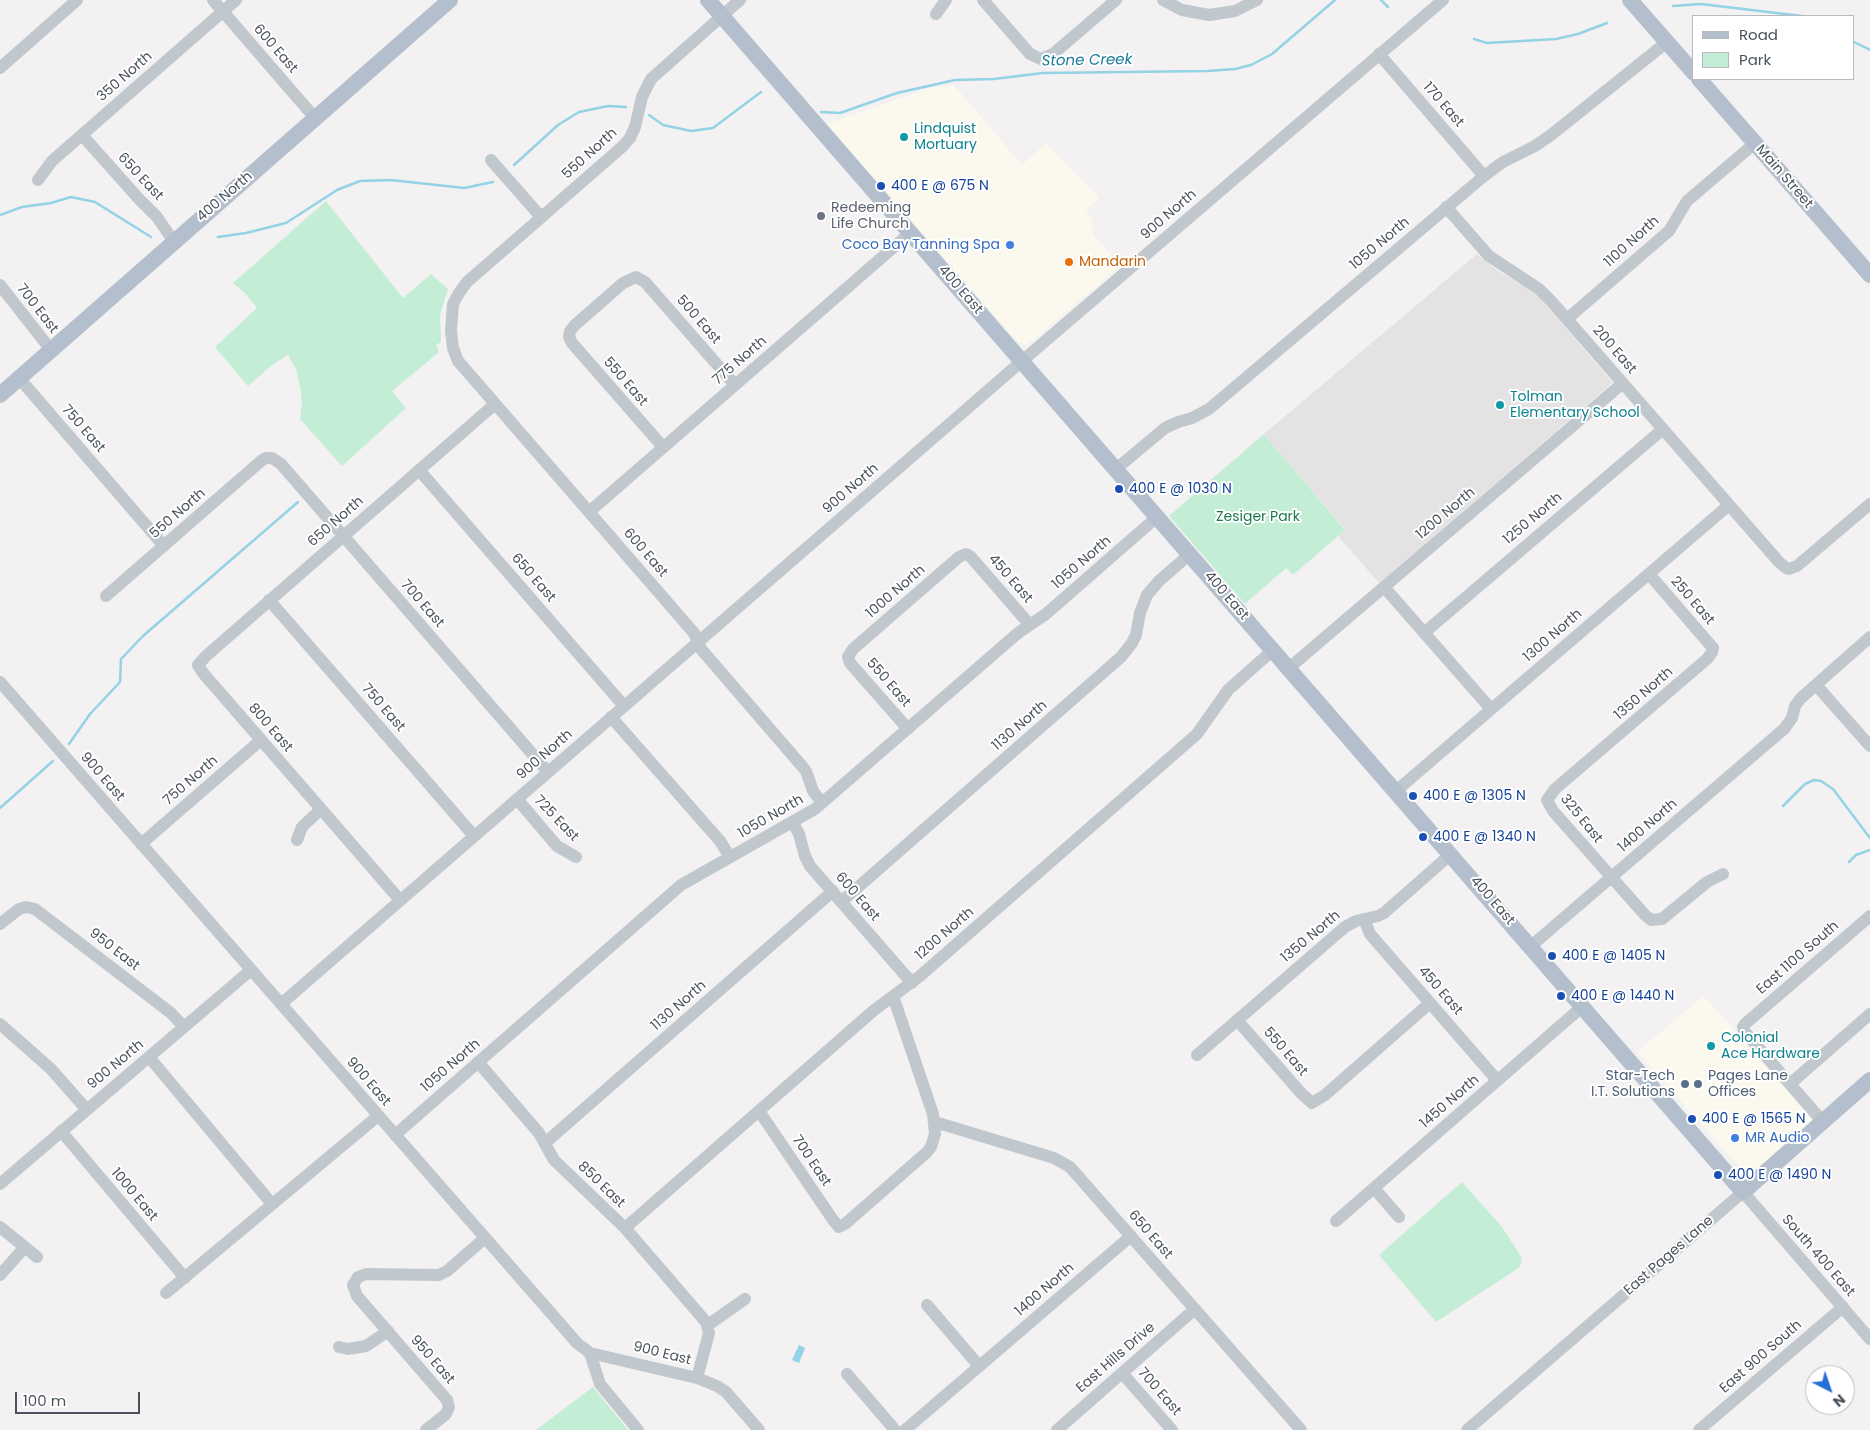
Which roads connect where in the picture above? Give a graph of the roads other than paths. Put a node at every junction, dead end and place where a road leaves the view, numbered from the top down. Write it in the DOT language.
graph roads {
  1 [pos="78,0"];
  2 [pos="213,0"];
  3 [pos="236,0"];
  4 [pos="450,0"];
  5 [pos="708,0"];
  6 [pos="740,0"];
  7 [pos="946,0"];
  8 [pos="984,0"];
  9 [pos="1116,0"];
  10 [pos="1163,0"];
  11 [pos="1257,0"];
  12 [pos="1443,0"];
  13 [pos="1631,0"];
  14 [pos="223,12"];
  15 [pos="936,14"];
  16 [pos="722,16"];
  17 [pos="1667,42"];
  18 [pos="1379,54"];
  19 [pos="0,68"];
  20 [pos="1692,71"];
  21 [pos="1700,80"];
  22 [pos="315,118"];
  23 [pos="82,135"];
  24 [pos="1755,143"];
  25 [pos="491,160"];
  26 [pos="1484,176"];
  27 [pos="38,180"];
  28 [pos="1446,208"];
  29 [pos="541,218"];
  30 [pos="910,233"];
  31 [pos="174,242"];
  32 [pos="1870,275"];
  33 [pos="0,285"];
  34 [pos="1567,319"];
  35 [pos="451,323"];
  36 [pos="568,334"];
  37 [pos="51,350"];
  38 [pos="1022,361"];
  39 [pos="19,378"];
  40 [pos="1623,383"];
  41 [pos="735,385"];
  42 [pos="0,395"];
  43 [pos="496,404"];
  44 [pos="1663,429"];
  45 [pos="663,447"];
  46 [pos="272,458"];
  47 [pos="1116,469"];
  48 [pos="419,470"];
  49 [pos="1870,504"];
  50 [pos="1729,505"];
  51 [pos="589,512"];
  52 [pos="1158,517"];
  53 [pos="343,536"];
  54 [pos="164,546"];
  55 [pos="966,554"];
  56 [pos="1190,554"];
  57 [pos="1649,574"];
  58 [pos="1384,587"];
  59 [pos="106,596"];
  60 [pos="269,600"];
  61 [pos="1030,624"];
  62 [pos="1424,632"];
  63 [pos="1870,638"];
  64 [pos="698,642"];
  65 [pos="1713,648"];
  66 [pos="1274,650"];
  67 [pos="848,656"];
  68 [pos="198,665"];
  69 [pos="1289,668"];
  70 [pos="1816,685"];
  71 [pos="3,691"];
  72 [pos="624,706"];
  73 [pos="1491,709"];
  74 [pos="611,717"];
  75 [pos="908,729"];
  76 [pos="261,740"];
  77 [pos="1870,746"];
  78 [pos="548,772"];
  79 [pos="1396,791"];
  80 [pos="517,799"];
  81 [pos="1547,800"];
  82 [pos="822,803"];
  83 [pos="321,809"];
  84 [pos="793,823"];
  85 [pos="474,836"];
  86 [pos="297,840"];
  87 [pos="141,844"];
  88 [pos="1451,854"];
  89 [pos="576,857"];
  90 [pos="730,857"];
  91 [pos="1723,874"];
  92 [pos="1611,877"];
  93 [pos="833,891"];
  94 [pos="400,900"];
  95 [pos="842,902"];
  96 [pos="1870,916"];
  97 [pos="1364,919"];
  98 [pos="0,924"];
  99 [pos="1531,946"];
  100 [pos="251,970"];
  101 [pos="912,983"];
  102 [pos="893,996"];
  103 [pos="1430,1003"];
  104 [pos="280,1004"];
  105 [pos="1583,1006"];
  106 [pos="1870,1014"];
  107 [pos="1237,1020"];
  108 [pos="184,1027"];
  109 [pos="2,1030"];
  110 [pos="1197,1056"];
  111 [pos="149,1057"];
  112 [pos="478,1062"];
  113 [pos="1498,1080"];
  114 [pos="1870,1080"];
  115 [pos="1790,1084"];
  116 [pos="87,1110"];
  117 [pos="759,1111"];
  118 [pos="378,1116"];
  119 [pos="935,1122"];
  120 [pos="1823,1122"];
  121 [pos="61,1132"];
  122 [pos="395,1135"];
  123 [pos="545,1143"];
  124 [pos="0,1184"];
  125 [pos="1374,1188"];
  126 [pos="1743,1192"];
  127 [pos="272,1204"];
  128 [pos="1399,1217"];
  129 [pos="1336,1221"];
  130 [pos="0,1228"];
  131 [pos="625,1228"];
  132 [pos="1131,1236"];
  133 [pos="485,1238"];
  134 [pos="24,1247"];
  135 [pos="37,1257"];
  136 [pos="0,1275"];
  137 [pos="185,1278"];
  138 [pos="166,1293"];
  139 [pos="745,1300"];
  140 [pos="927,1305"];
  141 [pos="1843,1307"];
  142 [pos="1195,1310"];
  143 [pos="708,1325"];
  144 [pos="388,1331"];
  145 [pos="1870,1339"];
  146 [pos="339,1347"];
  147 [pos="590,1353"];
  148 [pos="979,1366"];
  149 [pos="1122,1373"];
  150 [pos="847,1374"];
  151 [pos="697,1378"];
  152 [pos="426,1430"];
  153 [pos="638,1430"];
  154 [pos="759,1430"];
  155 [pos="895,1430"];
  156 [pos="905,1430"];
  157 [pos="1057,1430"];
  158 [pos="1172,1430"];
  159 [pos="1301,1430"];
  160 [pos="1467,1430"];
  161 [pos="1699,1430"];
  1 -- 19 [label="street"];
  2 -- 14 [label="street, 600 East"];
  3 -- 14 [label="street, 350 North"];
  4 -- 22 [label="main road, 400 North"];
  5 -- 16 [label="main road, 400 East"];
  6 -- 16 [label="street, 550 North"];
  7 -- 15 [label="street"];
  8 -- 9 [label="street"];
  10 -- 11 [label="street"];
  12 -- 18 [label="street, 900 North"];
  13 -- 17 [label="main road"];
  14 -- 22 [label="street, 600 East"];
  14 -- 23 [label="street, 350 North"];
  16 -- 29 [label="street, 550 North"];
  16 -- 30 [label="main road, 400 East"];
  17 -- 20 [label="main road"];
  17 -- 26 [label="street, 1050 North"];
  18 -- 26 [label="street, 170 East"];
  18 -- 38 [label="street, 900 North"];
  21 -- 24 [label="main road, Main Street"];
  22 -- 31 [label="main road, 400 North"];
  23 -- 27 [label="street, 350 North"];
  23 -- 31 [label="street, 650 East"];
  24 -- 32 [label="main road, Main Street"];
  24 -- 34 [label="street, 1100 North"];
  25 -- 29 [label="street"];
  26 -- 28 [label="street, 1050 North"];
  28 -- 34 [label="street, 200 East"];
  28 -- 47 [label="street, 1050 North"];
  29 -- 35 [label="street, 550 North"];
  30 -- 38 [label="main road, 400 East"];
  30 -- 41 [label="street, 775 North"];
  31 -- 37 [label="main road, 400 North"];
  33 -- 37 [label="street, 700 East"];
  34 -- 40 [label="street, 200 East"];
  35 -- 43 [label="street, 600 East"];
  36 -- 41 [label="street, 500 East"];
  36 -- 45 [label="street, 550 East"];
  37 -- 39 [label="main road, 400 North"];
  38 -- 47 [label="main road, 400 East"];
  38 -- 64 [label="street, 900 North"];
  39 -- 42 [label="main road, 400 North"];
  39 -- 54 [label="street, 750 East"];
  40 -- 44 [label="street, 200 East"];
  40 -- 58 [label="street, 1200 North"];
  41 -- 45 [label="street, 775 North"];
  43 -- 48 [label="street, 650 North"];
  43 -- 51 [label="street, 600 East"];
  44 -- 50 [label="street, 200 East"];
  44 -- 62 [label="street, 1250 North"];
  45 -- 51 [label="street, 775 North"];
  46 -- 53 [label="street, 700 East"];
  46 -- 54 [label="street, 550 North"];
  47 -- 52 [label="main road, 400 East"];
  48 -- 53 [label="street, 650 North"];
  48 -- 72 [label="street, 650 East"];
  49 -- 50 [label="street, 200 East"];
  50 -- 57 [label="street, 1300 North"];
  51 -- 64 [label="street, 600 East"];
  52 -- 56 [label="main road, 400 East"];
  52 -- 61 [label="street, 1050 North"];
  53 -- 60 [label="street, 650 North"];
  53 -- 78 [label="street, 700 East"];
  54 -- 59 [label="street, 550 North"];
  55 -- 61 [label="street, 450 East"];
  55 -- 67 [label="street, 1000 North"];
  56 -- 66 [label="main road, 400 East"];
  56 -- 95 [label="street, 1130 North"];
  57 -- 65 [label="street, 250 East"];
  57 -- 73 [label="street, 1300 North"];
  58 -- 62 [label="street"];
  58 -- 69 [label="street, 1200 North"];
  60 -- 68 [label="street, 650 North"];
  60 -- 85 [label="street, 750 East"];
  61 -- 75 [label="street, 1050 North"];
  62 -- 73 [label="street"];
  63 -- 70 [label="street"];
  64 -- 72 [label="street, 900 North"];
  64 -- 82 [label="street, 600 East"];
  65 -- 81 [label="street, 1350 North"];
  66 -- 69 [label="main road, 400 East"];
  66 -- 101 [label="street, 1200 North"];
  67 -- 75 [label="street, 550 East"];
  68 -- 76 [label="street, 800 East"];
  69 -- 79 [label="main road, 400 East"];
  70 -- 77 [label="street"];
  70 -- 92 [label="street, 1400 North"];
  71 -- 87 [label="street, 900 East"];
  72 -- 74 [label="street, 900 North"];
  73 -- 79 [label="street, 1300 North"];
  74 -- 78 [label="street, 900 North"];
  74 -- 90 [label="street"];
  75 -- 82 [label="street, 1050 North"];
  76 -- 83 [label="street, 800 East"];
  76 -- 87 [label="street, 750 North"];
  78 -- 80 [label="street, 900 North"];
  79 -- 88 [label="main road, 400 East"];
  80 -- 85 [label="street, 900 North"];
  80 -- 89 [label="street, 725 East"];
  81 -- 92 [label="street, 325 East"];
  82 -- 84 [label="street, 1050 North"];
  83 -- 86 [label="street"];
  83 -- 94 [label="street, 800 East"];
  84 -- 90 [label="street, 1050 North"];
  84 -- 93 [label="street, 600 East"];
  85 -- 94 [label="street, 900 North"];
  87 -- 100 [label="street, 900 East"];
  88 -- 97 [label="street, 1350 North"];
  88 -- 99 [label="main road, 400 East"];
  90 -- 112 [label="street, 1050 North"];
  91 -- 92 [label="street, 325 East"];
  92 -- 99 [label="street, 1400 North"];
  93 -- 95 [label="street, 600 East"];
  93 -- 123 [label="street, 1130 North"];
  94 -- 104 [label="street, 900 North"];
  95 -- 101 [label="street, 600 East"];
  96 -- 115 [label="street, East 1100 South"];
  97 -- 103 [label="street, 450 East"];
  97 -- 107 [label="street, 1350 North"];
  98 -- 108 [label="street, 950 East"];
  99 -- 105 [label="main road, 400 East"];
  100 -- 104 [label="street, 900 East"];
  100 -- 108 [label="street, 900 North"];
  101 -- 102 [label="street, 1200 North"];
  102 -- 117 [label="street, 1200 North"];
  102 -- 119 [label="street"];
  103 -- 107 [label="street, 550 East"];
  103 -- 113 [label="street, 450 East"];
  104 -- 118 [label="street, 900 East"];
  105 -- 113 [label="street, 1450 North"];
  105 -- 126 [label="main road, 400 East"];
  106 -- 115 [label="street"];
  107 -- 110 [label="street, 1350 North"];
  108 -- 111 [label="street, 900 North"];
  109 -- 116 [label="street"];
  111 -- 116 [label="street, 900 North"];
  111 -- 127 [label="street"];
  112 -- 122 [label="street, 1050 North"];
  112 -- 123 [label="street, 850 East"];
  113 -- 125 [label="street, 1450 North"];
  114 -- 120 [label="main road, East Pages Lane"];
  115 -- 120 [label="street"];
  116 -- 121 [label="street, 900 North"];
  117 -- 119 [label="street, 700 East"];
  117 -- 131 [label="street, 1200 North"];
  118 -- 122 [label="street, 900 East"];
  118 -- 127 [label="street"];
  119 -- 132 [label="street, 650 East"];
  120 -- 126 [label="main road, East Pages Lane"];
  121 -- 124 [label="street, 900 North"];
  121 -- 137 [label="street, 1000 East"];
  122 -- 133 [label="street, 900 East"];
  123 -- 131 [label="street, 850 East"];
  125 -- 128 [label="street"];
  125 -- 129 [label="street, 1450 North"];
  126 -- 141 [label="street, South 400 East"];
  126 -- 160 [label="street, East Pages Lane"];
  127 -- 137 [label="street"];
  130 -- 134 [label="street"];
  131 -- 143 [label="street, 850 East"];
  132 -- 142 [label="street, 650 East"];
  132 -- 148 [label="street, 1400 North"];
  133 -- 144 [label="street, 950 East"];
  133 -- 147 [label="street, 900 East"];
  134 -- 135 [label="street"];
  134 -- 136 [label="street"];
  137 -- 138 [label="street"];
  139 -- 143 [label="street"];
  140 -- 148 [label="street"];
  141 -- 145 [label="street, South 400 East"];
  141 -- 161 [label="street, East 900 South"];
  142 -- 149 [label="street, East Hills Drive"];
  142 -- 159 [label="street, 650 East"];
  143 -- 151 [label="street"];
  144 -- 146 [label="street"];
  144 -- 152 [label="street, 950 East"];
  147 -- 151 [label="street, 900 East"];
  147 -- 153 [label="street"];
  148 -- 156 [label="street, 1400 North"];
  149 -- 157 [label="street, East Hills Drive"];
  149 -- 158 [label="street, 700 East"];
  150 -- 155 [label="street"];
  151 -- 154 [label="street, 900 East"];
}
